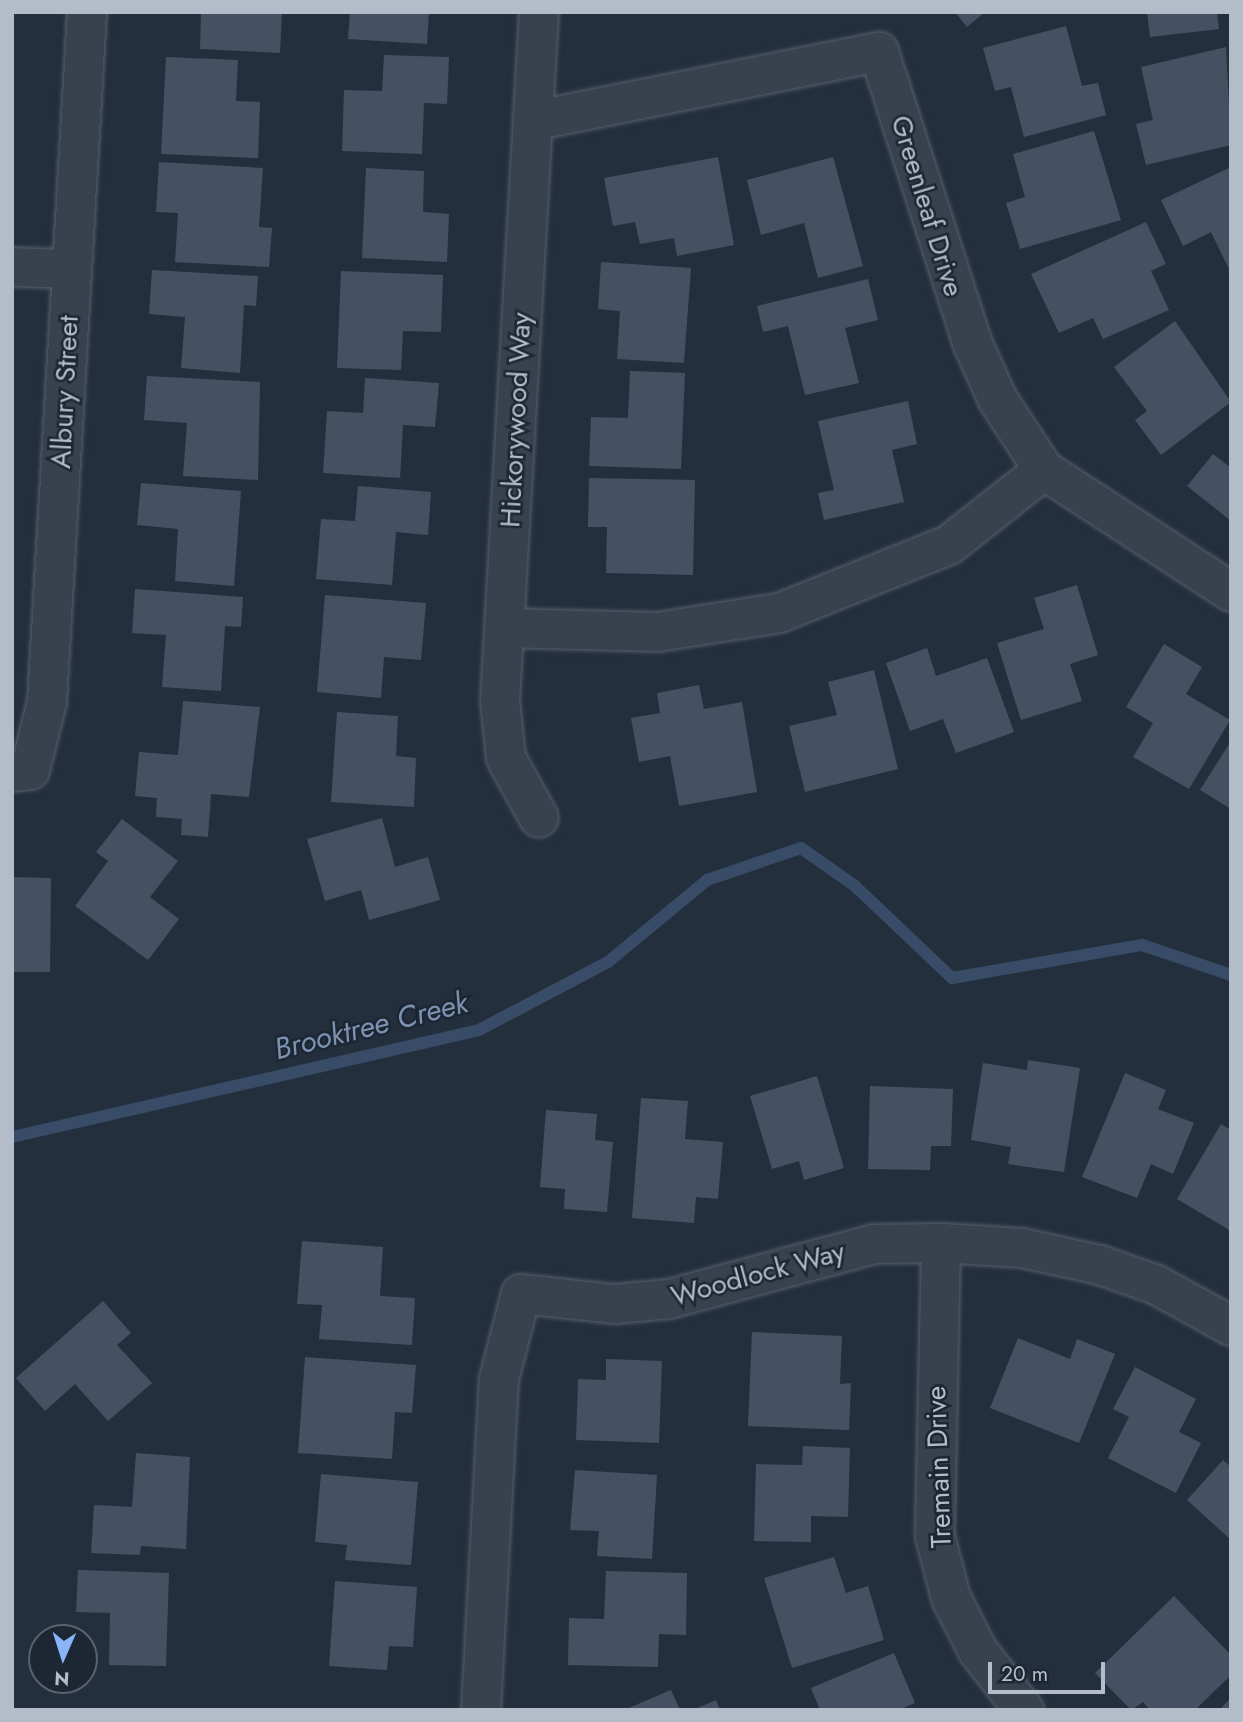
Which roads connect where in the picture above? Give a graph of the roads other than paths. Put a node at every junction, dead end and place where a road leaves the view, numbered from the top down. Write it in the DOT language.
graph roads {
  1 [pos="87,12"];
  2 [pos="539,12"];
  3 [pos="533,121"];
  4 [pos="12,267"];
  5 [pos="72,269"];
  6 [pos="1044,470"];
  7 [pos="1231,592"];
  8 [pos="504,628"];
  9 [pos="21,771"];
  10 [pos="539,818"];
  11 [pos="941,1243"];
  12 [pos="1231,1326"];
  13 [pos="481,1710"];
  14 [pos="1024,1710"];
  1 -- 5 [label="street, Albury Street"];
  2 -- 3 [label="street, Hickorywood Way"];
  3 -- 6 [label="street, Greenleaf Drive"];
  3 -- 8 [label="street, Hickorywood Way"];
  4 -- 5 [label="street"];
  5 -- 9 [label="street, Albury Street"];
  6 -- 7 [label="street, Greenleaf Drive"];
  6 -- 8 [label="street"];
  8 -- 10 [label="street, Hickorywood Way"];
  11 -- 12 [label="street, Woodlock Way"];
  11 -- 13 [label="street, Woodlock Way"];
  11 -- 14 [label="street, Tremain Drive"];
}
